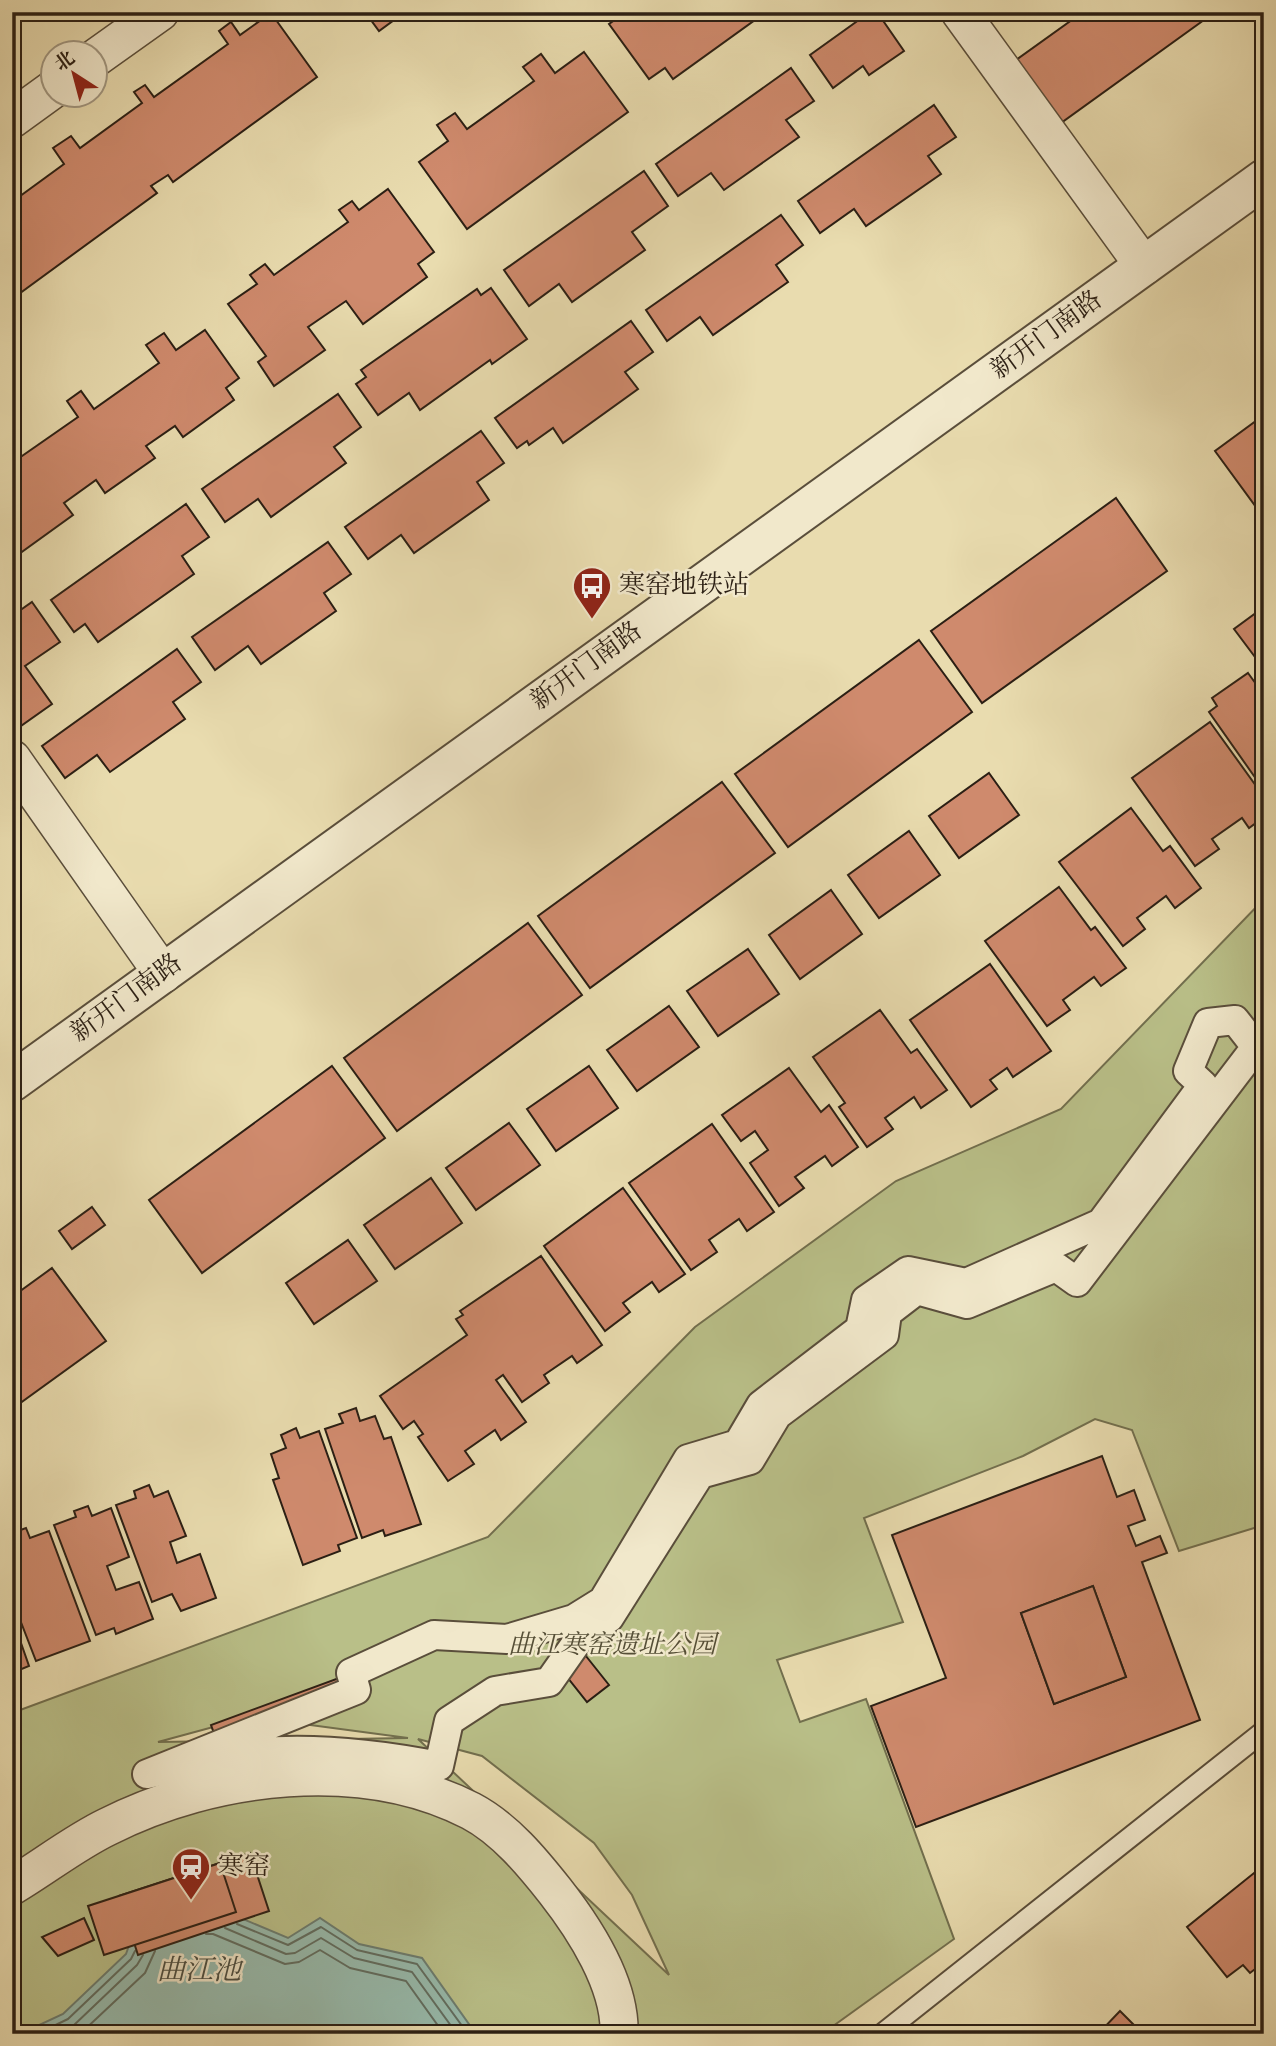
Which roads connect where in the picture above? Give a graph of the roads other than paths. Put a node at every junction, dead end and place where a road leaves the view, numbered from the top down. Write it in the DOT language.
graph roads {
  1 [pos="160,12"];
  2 [pos="960,12"];
  3 [pos="108,50"];
  4 [pos="38,100"];
  5 [pos="12,119"];
  6 [pos="1264,179"];
  7 [pos="1144,266"];
  8 [pos="12,759"];
  9 [pos="163,974"];
  10 [pos="12,1082"];
  11 [pos="1264,1731"];
  12 [pos="148,1774"];
  13 [pos="12,1886"];
  14 [pos="620,2034"];
  15 [pos="882,2034"];
  1 -- 3 [label="street"];
  2 -- 7 [label="street"];
  4 -- 5 [label="street"];
  6 -- 7 [label="street, 新开门南路"];
  7 -- 9 [label="street, 新开门南路"];
  8 -- 9 [label="street"];
  9 -- 10 [label="street, 新开门南路"];
  11 -- 15 [label="lane"];
  12 -- 12 [label="street"];
  13 -- 14 [label="street"];
}
